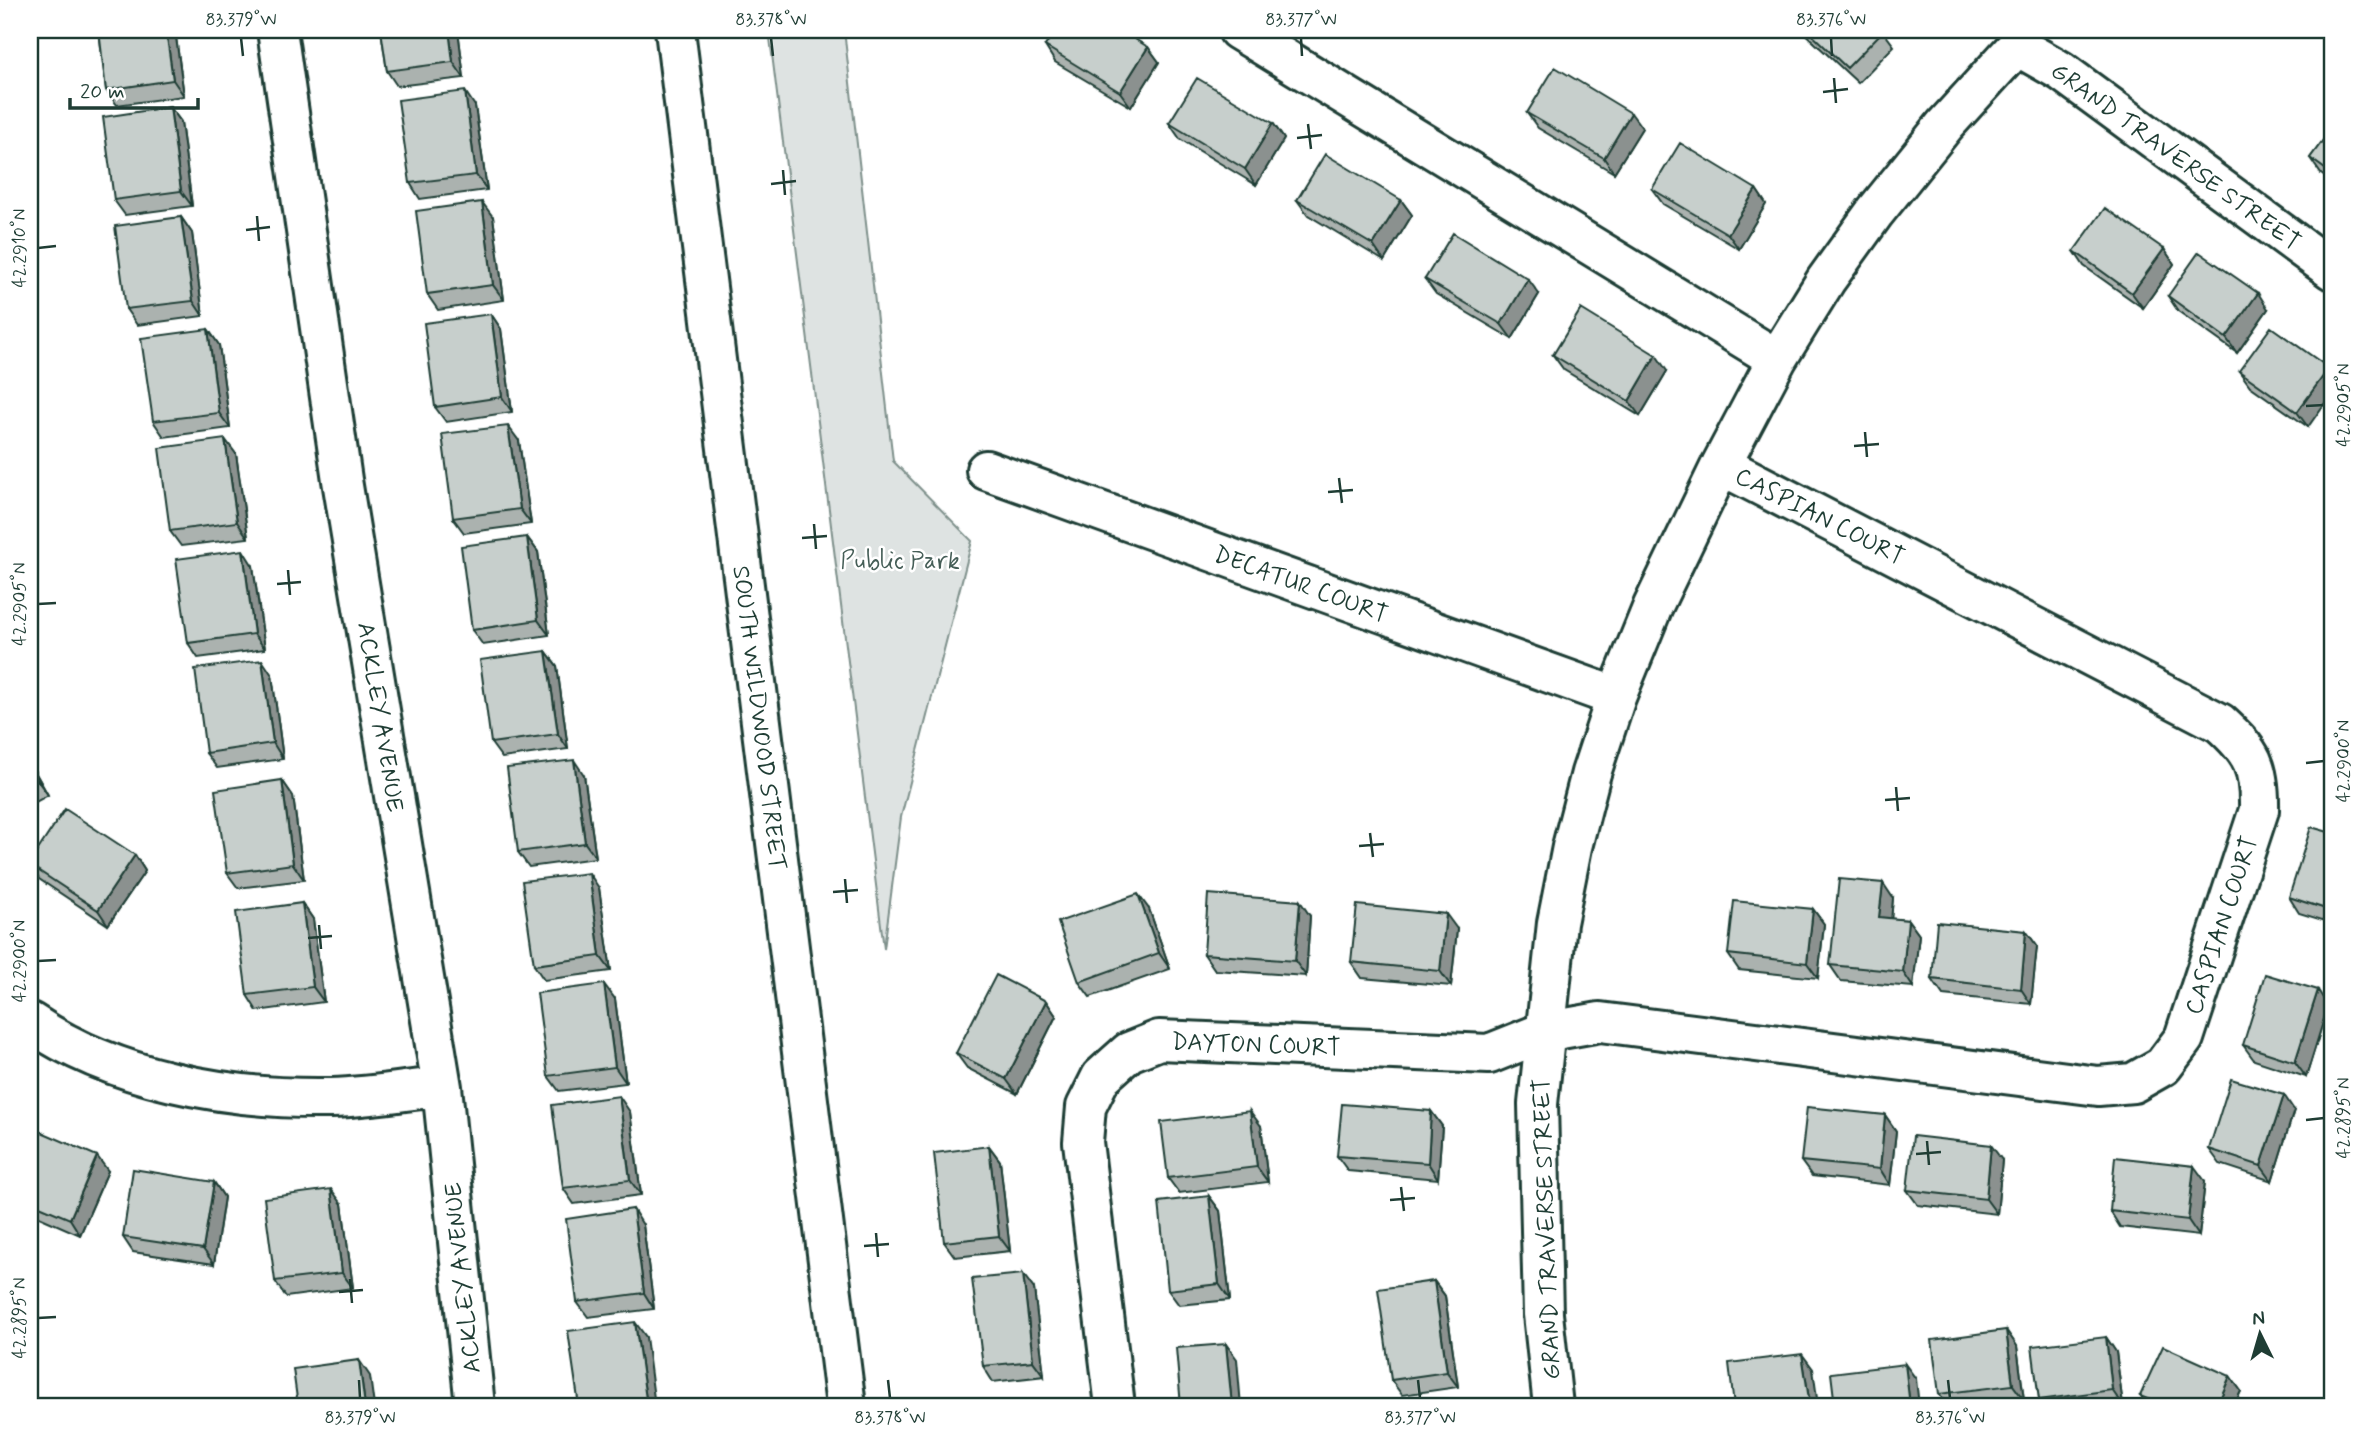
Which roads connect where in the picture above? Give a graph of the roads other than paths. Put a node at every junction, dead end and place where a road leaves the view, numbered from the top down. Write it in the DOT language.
graph roads {
  1 [pos="277,30"];
  2 [pos="675,30"];
  3 [pos="1238,30"];
  4 [pos="2016,35"];
  5 [pos="2332,270"];
  6 [pos="1777,359"];
  7 [pos="1721,465"];
  8 [pos="986,470"];
  9 [pos="1616,697"];
  10 [pos="30,1022"];
  11 [pos="1544,1032"];
  12 [pos="442,1087"];
  13 [pos="475,1406"];
  14 [pos="846,1406"];
  15 [pos="1115,1406"];
  16 [pos="1553,1406"];
  1 -- 12 [label="street, ACKLEY AVENUE"];
  2 -- 14 [label="street, SOUTH WILDWOOD STREET"];
  3 -- 6 [label="street"];
  4 -- 5 [label="street, GRAND TRAVERSE STREET"];
  4 -- 6 [label="street, GRAND TRAVERSE STREET"];
  6 -- 7 [label="street, GRAND TRAVERSE STREET"];
  7 -- 9 [label="street, GRAND TRAVERSE STREET"];
  7 -- 11 [label="street, CASPIAN COURT"];
  8 -- 9 [label="street, DECATUR COURT"];
  9 -- 11 [label="street, GRAND TRAVERSE STREET"];
  10 -- 12 [label="street"];
  11 -- 15 [label="street, DAYTON COURT"];
  11 -- 16 [label="street, GRAND TRAVERSE STREET"];
  12 -- 13 [label="street, ACKLEY AVENUE"];
}
